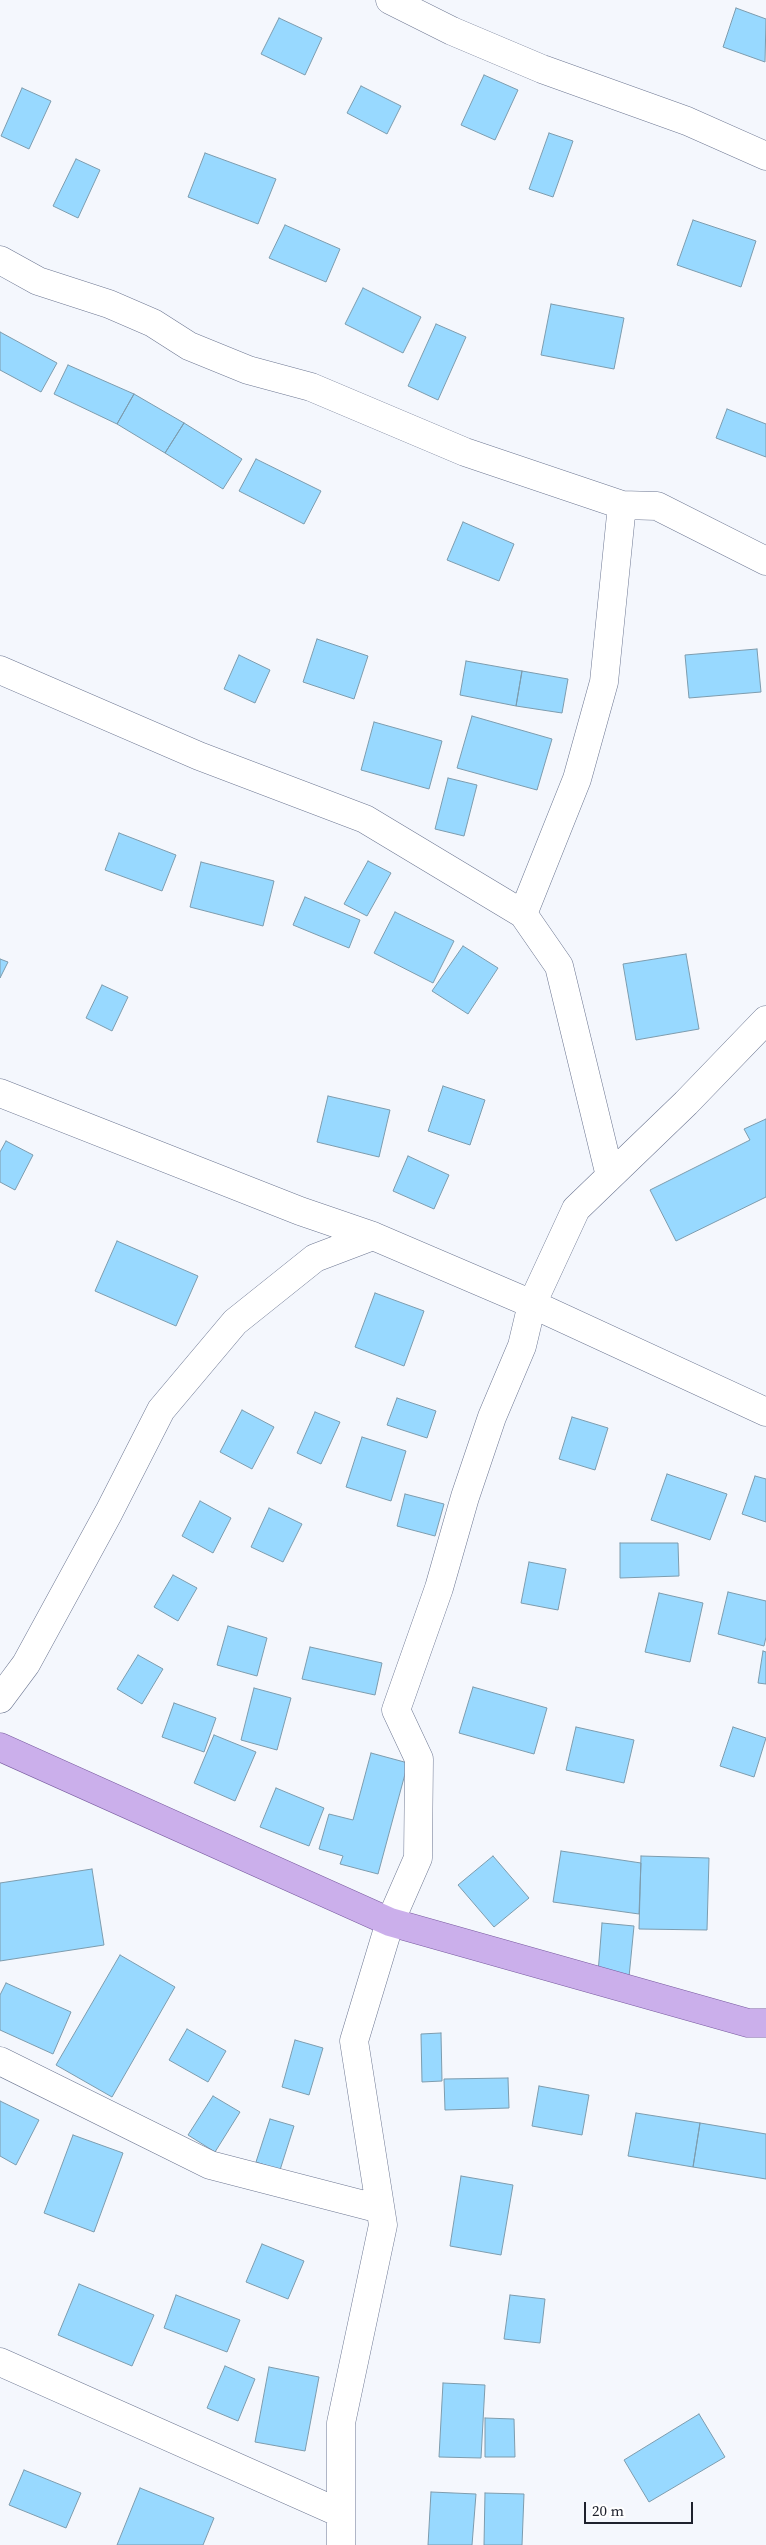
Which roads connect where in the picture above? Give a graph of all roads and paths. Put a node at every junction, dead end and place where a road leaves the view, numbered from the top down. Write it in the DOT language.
graph roads {
  1 [pos="390,0"];
  2 [pos="766,156"];
  3 [pos="0,260"];
  4 [pos="622,506"];
  5 [pos="766,561"];
  6 [pos="0,670"];
  7 [pos="523,914"];
  8 [pos="766,1020"];
  9 [pos="0,1093"];
  10 [pos="610,1176"];
  11 [pos="373,1236"];
  12 [pos="532,1304"];
  13 [pos="766,1412"];
  14 [pos="0,1699"];
  15 [pos="0,1747"];
  16 [pos="390,1922"];
  17 [pos="766,2023"];
  18 [pos="0,2061"];
  19 [pos="380,2209"];
  20 [pos="0,2362"];
  21 [pos="340,2513"];
  22 [pos="341,2545"];
  1 -- 2 [label="street"];
  3 -- 4 [label="street"];
  4 -- 5 [label="street"];
  4 -- 7 [label="street"];
  6 -- 7 [label="street"];
  7 -- 10 [label="street"];
  8 -- 10 [label="street"];
  9 -- 11 [label="street"];
  10 -- 12 [label="street"];
  11 -- 12 [label="street"];
  11 -- 14 [label="street"];
  12 -- 13 [label="street"];
  12 -- 16 [label="street"];
  15 -- 16 [label="main road"];
  16 -- 17 [label="main road"];
  16 -- 19 [label="street"];
  18 -- 19 [label="street"];
  19 -- 21 [label="street"];
  20 -- 21 [label="street"];
  21 -- 22 [label="street"];
}
